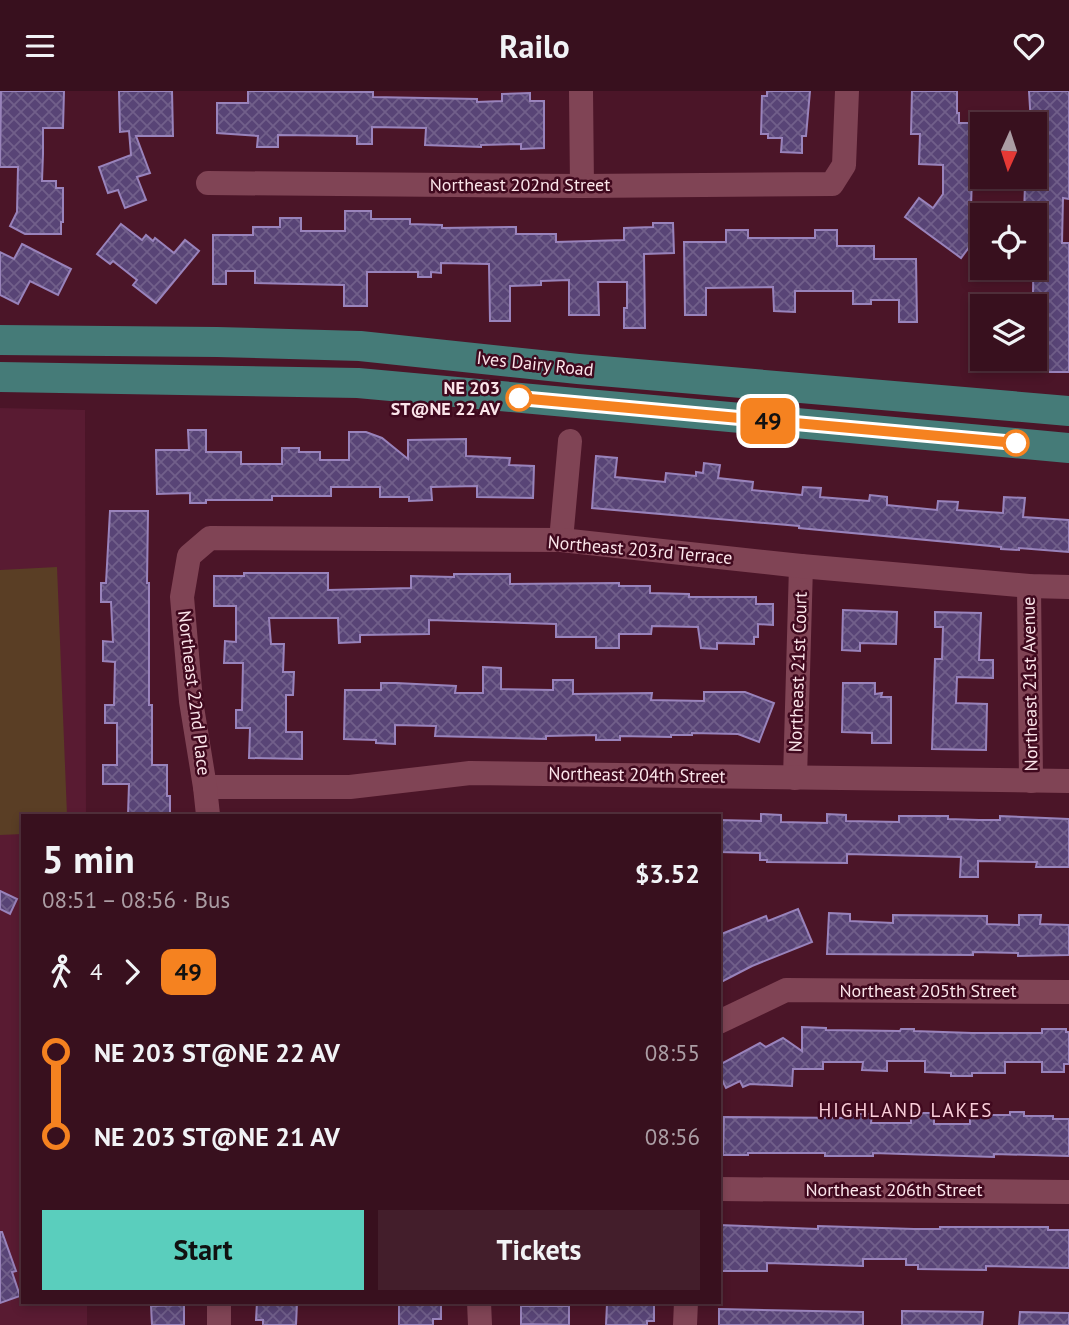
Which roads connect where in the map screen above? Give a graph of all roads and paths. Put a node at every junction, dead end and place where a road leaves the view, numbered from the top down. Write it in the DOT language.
graph roads {
  1 [pos="581,91"];
  2 [pos="846,91"];
  3 [pos="208,183"];
  4 [pos="582,186"];
  5 [pos="0,340"];
  6 [pos="0,377"];
  7 [pos="1069,411"];
  8 [pos="570,441"];
  9 [pos="1069,448"];
  10 [pos="210,538"];
  11 [pos="561,540"];
  12 [pos="801,566"];
  13 [pos="1029,586"];
  14 [pos="1069,587"];
  15 [pos="795,778"];
  16 [pos="1031,781"];
  17 [pos="1069,781"];
  18 [pos="205,787"];
  19 [pos="208,814"];
  20 [pos="1069,992"];
  21 [pos="721,1021"];
  22 [pos="721,1189"];
  23 [pos="1069,1192"];
  24 [pos="219,1304"];
  25 [pos="480,1304"];
  26 [pos="686,1304"];
  27 [pos="219,1325"];
  28 [pos="480,1325"];
  29 [pos="685,1325"];
  1 -- 4 [label="street"];
  2 -- 4 [label="street, Northeast 202nd Street"];
  3 -- 4 [label="street, Northeast 202nd Street"];
  5 -- 7 [label="main road, Ives Dairy Road"];
  6 -- 9 [label="main road, Ives Dairy Road"];
  8 -- 11 [label="street"];
  10 -- 11 [label="street, Northeast 203rd Terrace"];
  10 -- 18 [label="street, Northeast 22nd Place"];
  11 -- 12 [label="street, Northeast 203rd Terrace"];
  12 -- 13 [label="street, Northeast 203rd Terrace"];
  12 -- 15 [label="street, Northeast 21st Court"];
  13 -- 14 [label="street, Northeast 203rd Terrace"];
  13 -- 16 [label="street, Northeast 21st Avenue"];
  15 -- 16 [label="street, Northeast 204th Street"];
  15 -- 18 [label="street, Northeast 204th Street"];
  16 -- 17 [label="street, Northeast 204th Street"];
  18 -- 19 [label="street, Northeast 22nd Place"];
  20 -- 21 [label="street, Northeast 205th Street"];
  22 -- 23 [label="street, Northeast 206th Street"];
  24 -- 27 [label="street"];
  25 -- 28 [label="street"];
  26 -- 29 [label="street"];
}
